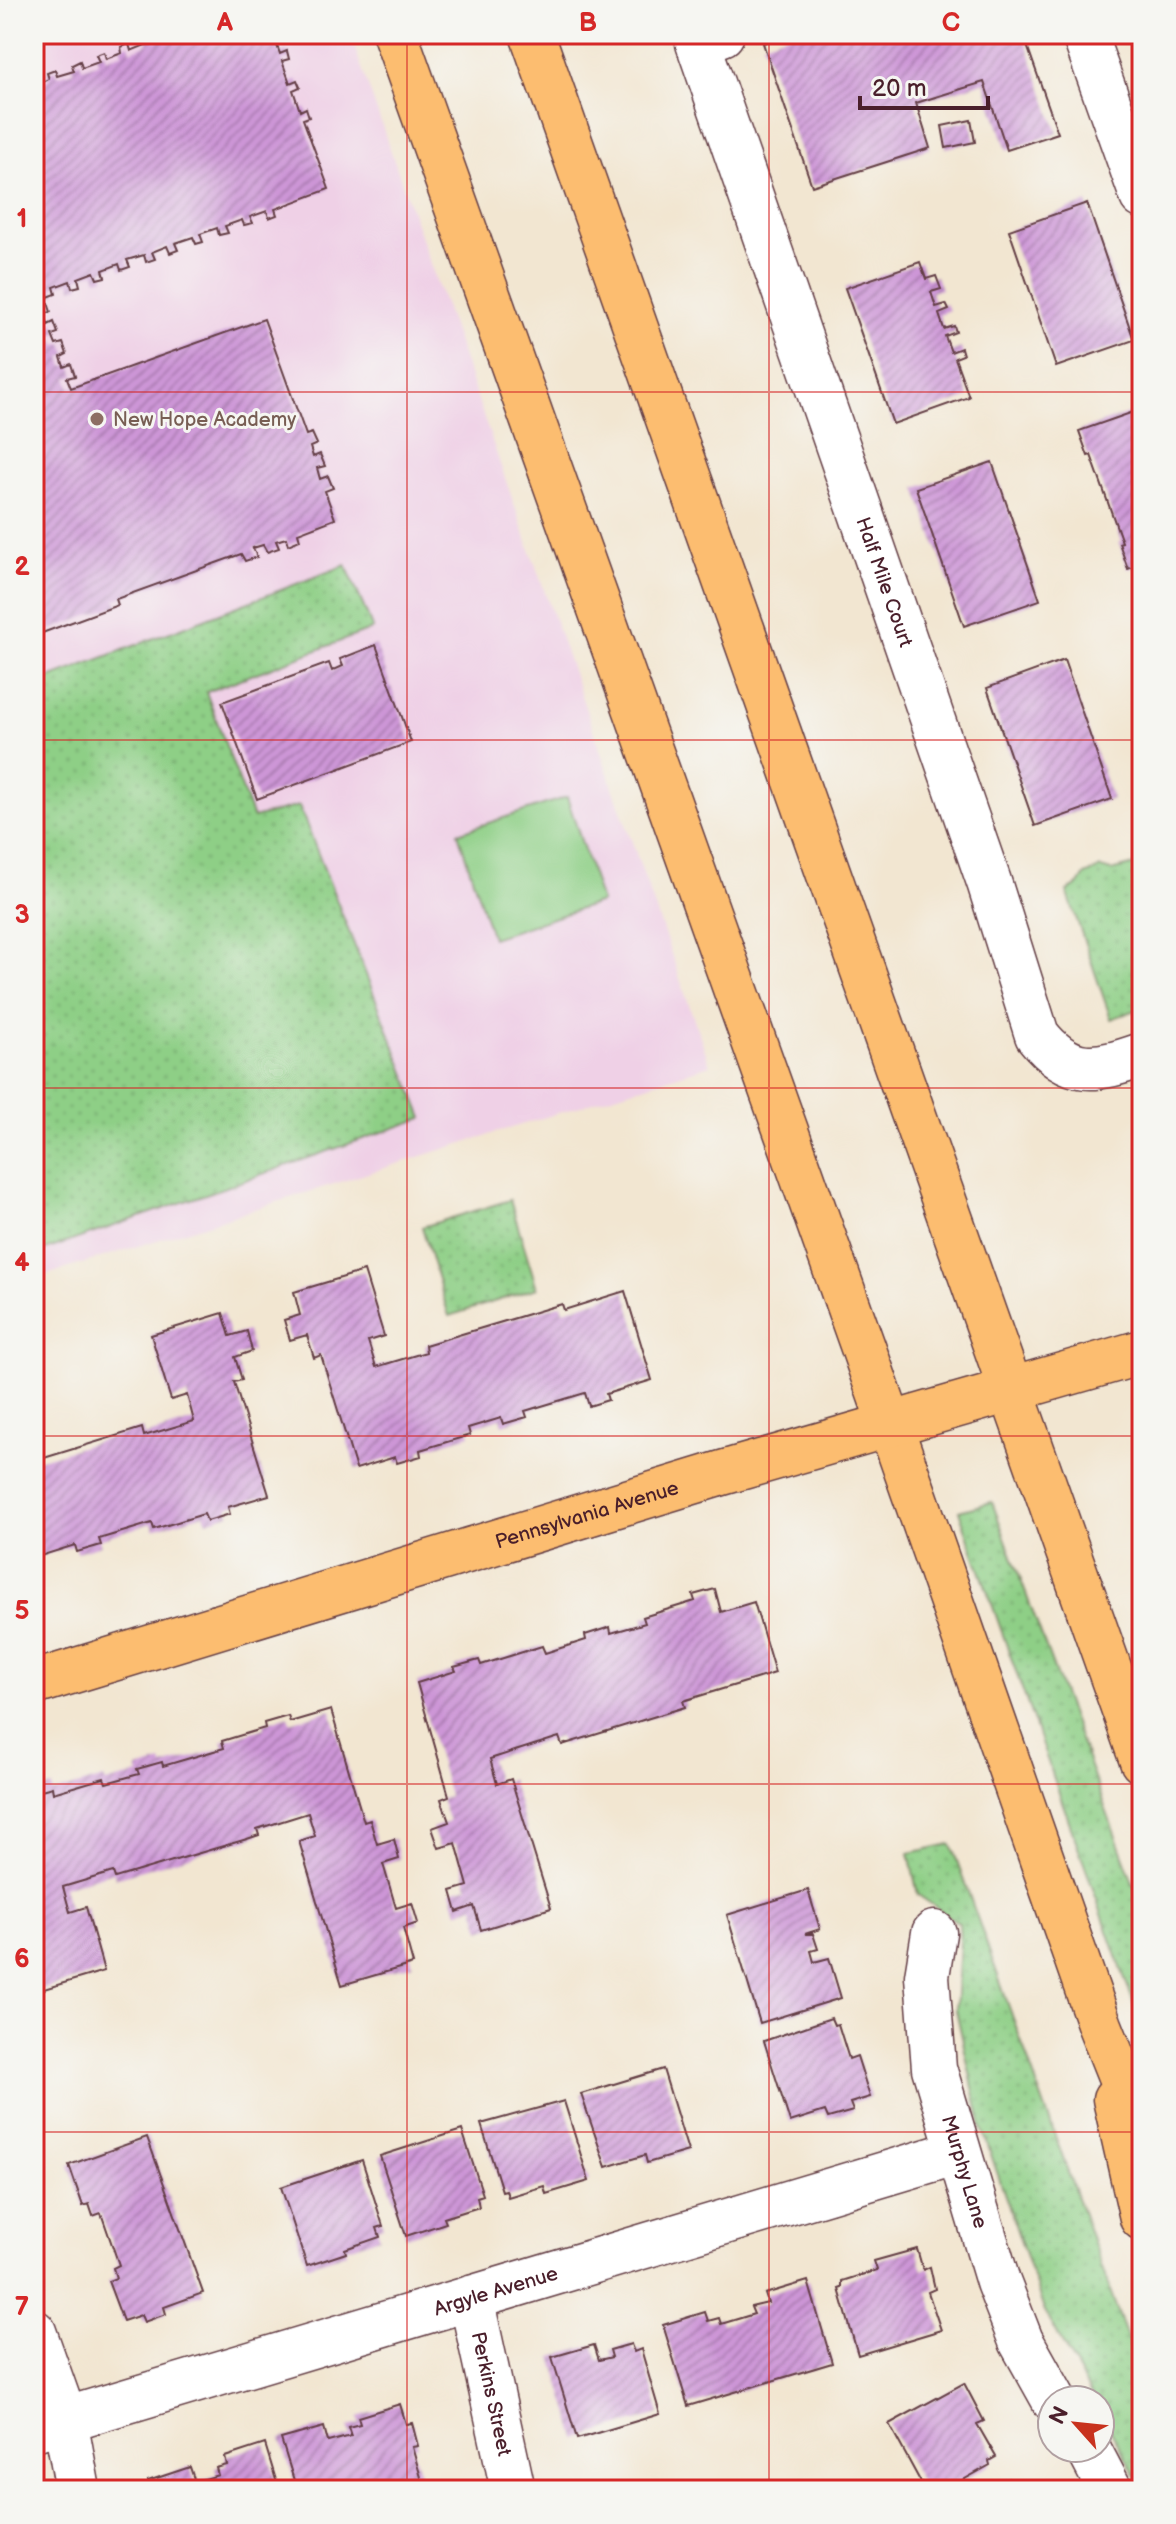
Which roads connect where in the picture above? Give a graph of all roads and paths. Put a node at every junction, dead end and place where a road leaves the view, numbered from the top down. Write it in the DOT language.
graph roads {
  1 [pos="395,34"];
  2 [pos="532,34"];
  3 [pos="722,34"];
  4 [pos="1084,34"];
  5 [pos="1142,196"];
  6 [pos="1142,1055"];
  7 [pos="1142,1352"];
  8 [pos="1011,1389"];
  9 [pos="891,1425"];
  10 [pos="34,1683"];
  11 [pos="1142,1761"];
  12 [pos="934,1933"];
  13 [pos="1100,2026"];
  14 [pos="1142,2131"];
  15 [pos="958,2152"];
  16 [pos="1142,2218"];
  17 [pos="471,2298"];
  18 [pos="34,2332"];
  19 [pos="1045,2384"];
  20 [pos="50,2424"];
  21 [pos="1096,2464"];
  22 [pos="78,2490"];
  23 [pos="513,2490"];
  24 [pos="1110,2490"];
  1 -- 9 [label="main road"];
  2 -- 8 [label="main road"];
  3 -- 6 [label="street, Half Mile Court"];
  4 -- 5 [label="street"];
  7 -- 8 [label="main road, Pennsylvania Avenue"];
  8 -- 9 [label="main road, Pennsylvania Avenue"];
  8 -- 11 [label="main road"];
  9 -- 10 [label="main road, Pennsylvania Avenue"];
  9 -- 13 [label="main road"];
  12 -- 15 [label="street, Murphy Lane"];
  13 -- 14 [label="main road"];
  13 -- 16 [label="main road"];
  15 -- 17 [label="street, Argyle Avenue"];
  15 -- 19 [label="street, Murphy Lane"];
  17 -- 20 [label="street, Argyle Avenue"];
  17 -- 23 [label="street, Perkins Street"];
  18 -- 20 [label="street"];
  20 -- 22 [label="street"];
  21 -- 24 [label="street"];
}
